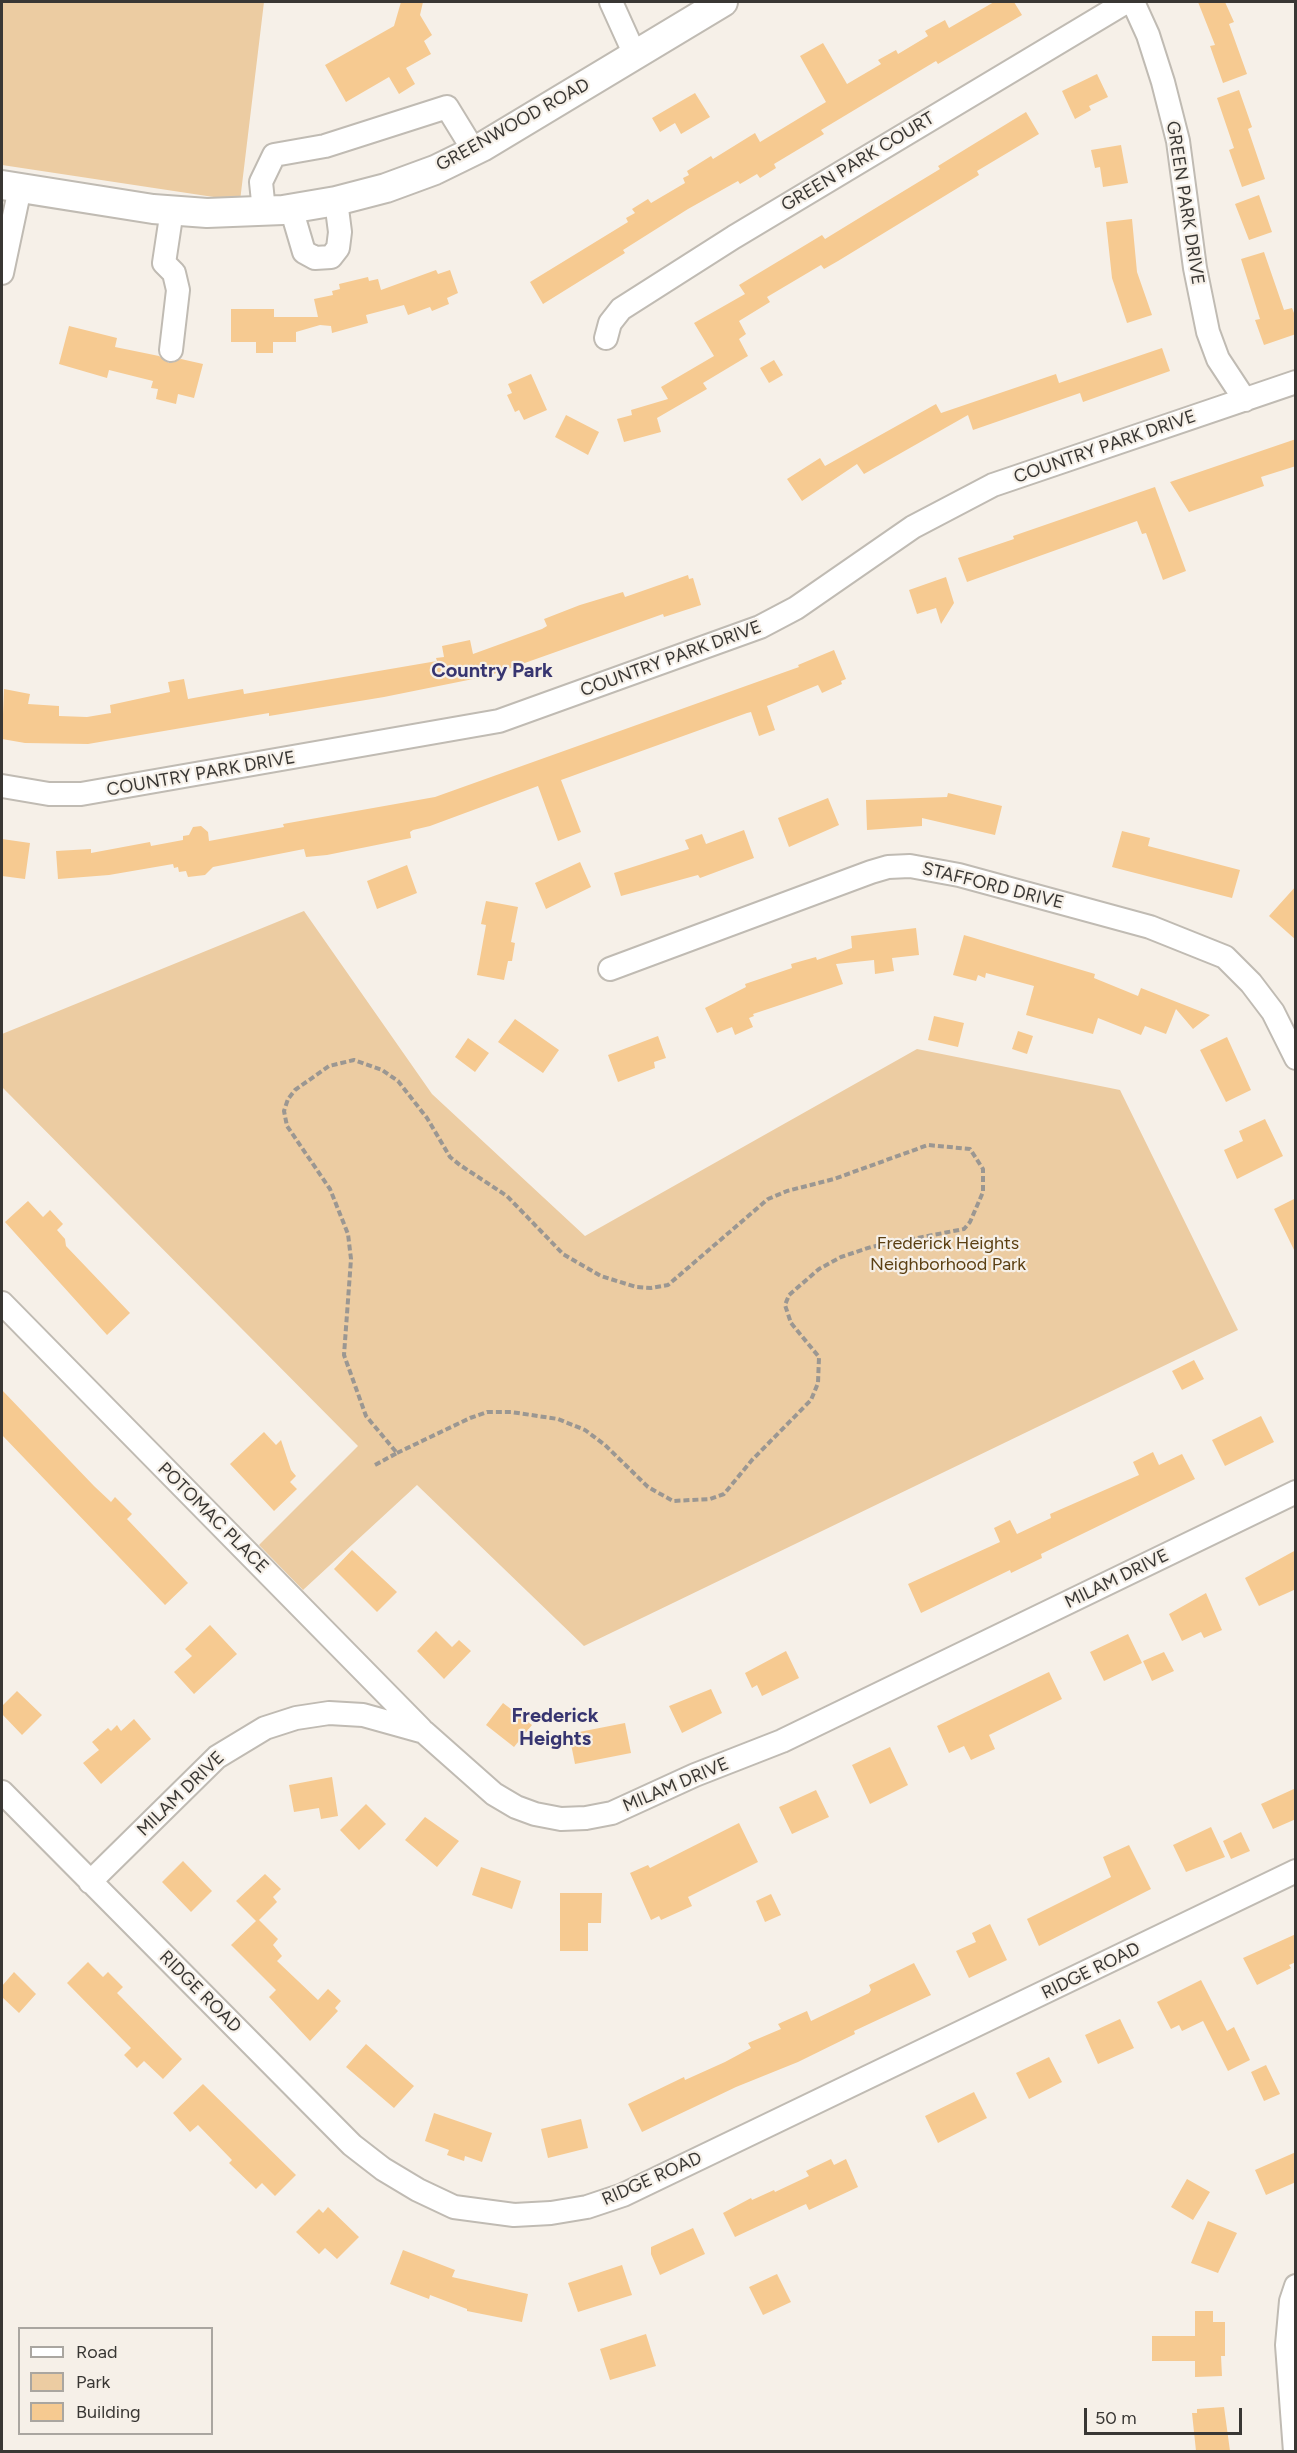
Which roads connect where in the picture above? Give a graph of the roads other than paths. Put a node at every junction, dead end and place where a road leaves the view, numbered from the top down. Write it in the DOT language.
graph roads {
  1 [pos="611,2"];
  2 [pos="723,2"];
  3 [pos="1126,2"];
  4 [pos="1133,2"];
  5 [pos="635,55"];
  6 [pos="474,151"];
  7 [pos="11,186"];
  8 [pos="336,201"];
  9 [pos="172,210"];
  10 [pos="278,210"];
  11 [pos="2,273"];
  12 [pos="606,338"];
  13 [pos="171,350"];
  14 [pos="1296,382"];
  15 [pos="1245,400"];
  16 [pos="2,786"];
  17 [pos="610,969"];
  18 [pos="1296,1058"];
  19 [pos="2,1304"];
  20 [pos="1296,1492"];
  21 [pos="424,1732"];
  22 [pos="2,1792"];
  23 [pos="1296,1871"];
  24 [pos="90,1882"];
  25 [pos="1296,2286"];
  26 [pos="1295,2451"];
  1 -- 5 [label="street"];
  2 -- 5 [label="main road, GREENWOOD ROAD"];
  3 -- 12 [label="street, GREEN PARK COURT"];
  4 -- 15 [label="street, GREEN PARK DRIVE"];
  5 -- 6 [label="main road, GREENWOOD ROAD"];
  6 -- 8 [label="main road, GREENWOOD ROAD"];
  6 -- 10 [label="street"];
  7 -- 9 [label="main road, GREENWOOD ROAD"];
  7 -- 11 [label="street"];
  8 -- 10 [label="main road, GREENWOOD ROAD"];
  8 -- 10 [label="street"];
  9 -- 10 [label="main road, GREENWOOD ROAD"];
  9 -- 13 [label="street"];
  14 -- 15 [label="street, COUNTRY PARK DRIVE"];
  15 -- 16 [label="street, COUNTRY PARK DRIVE"];
  17 -- 18 [label="street, STAFFORD DRIVE"];
  19 -- 21 [label="street, POTOMAC PLACE"];
  20 -- 21 [label="street, MILAM DRIVE"];
  21 -- 24 [label="street, MILAM DRIVE"];
  22 -- 24 [label="street, RIDGE ROAD"];
  23 -- 24 [label="street, RIDGE ROAD"];
  25 -- 26 [label="street"];
}
